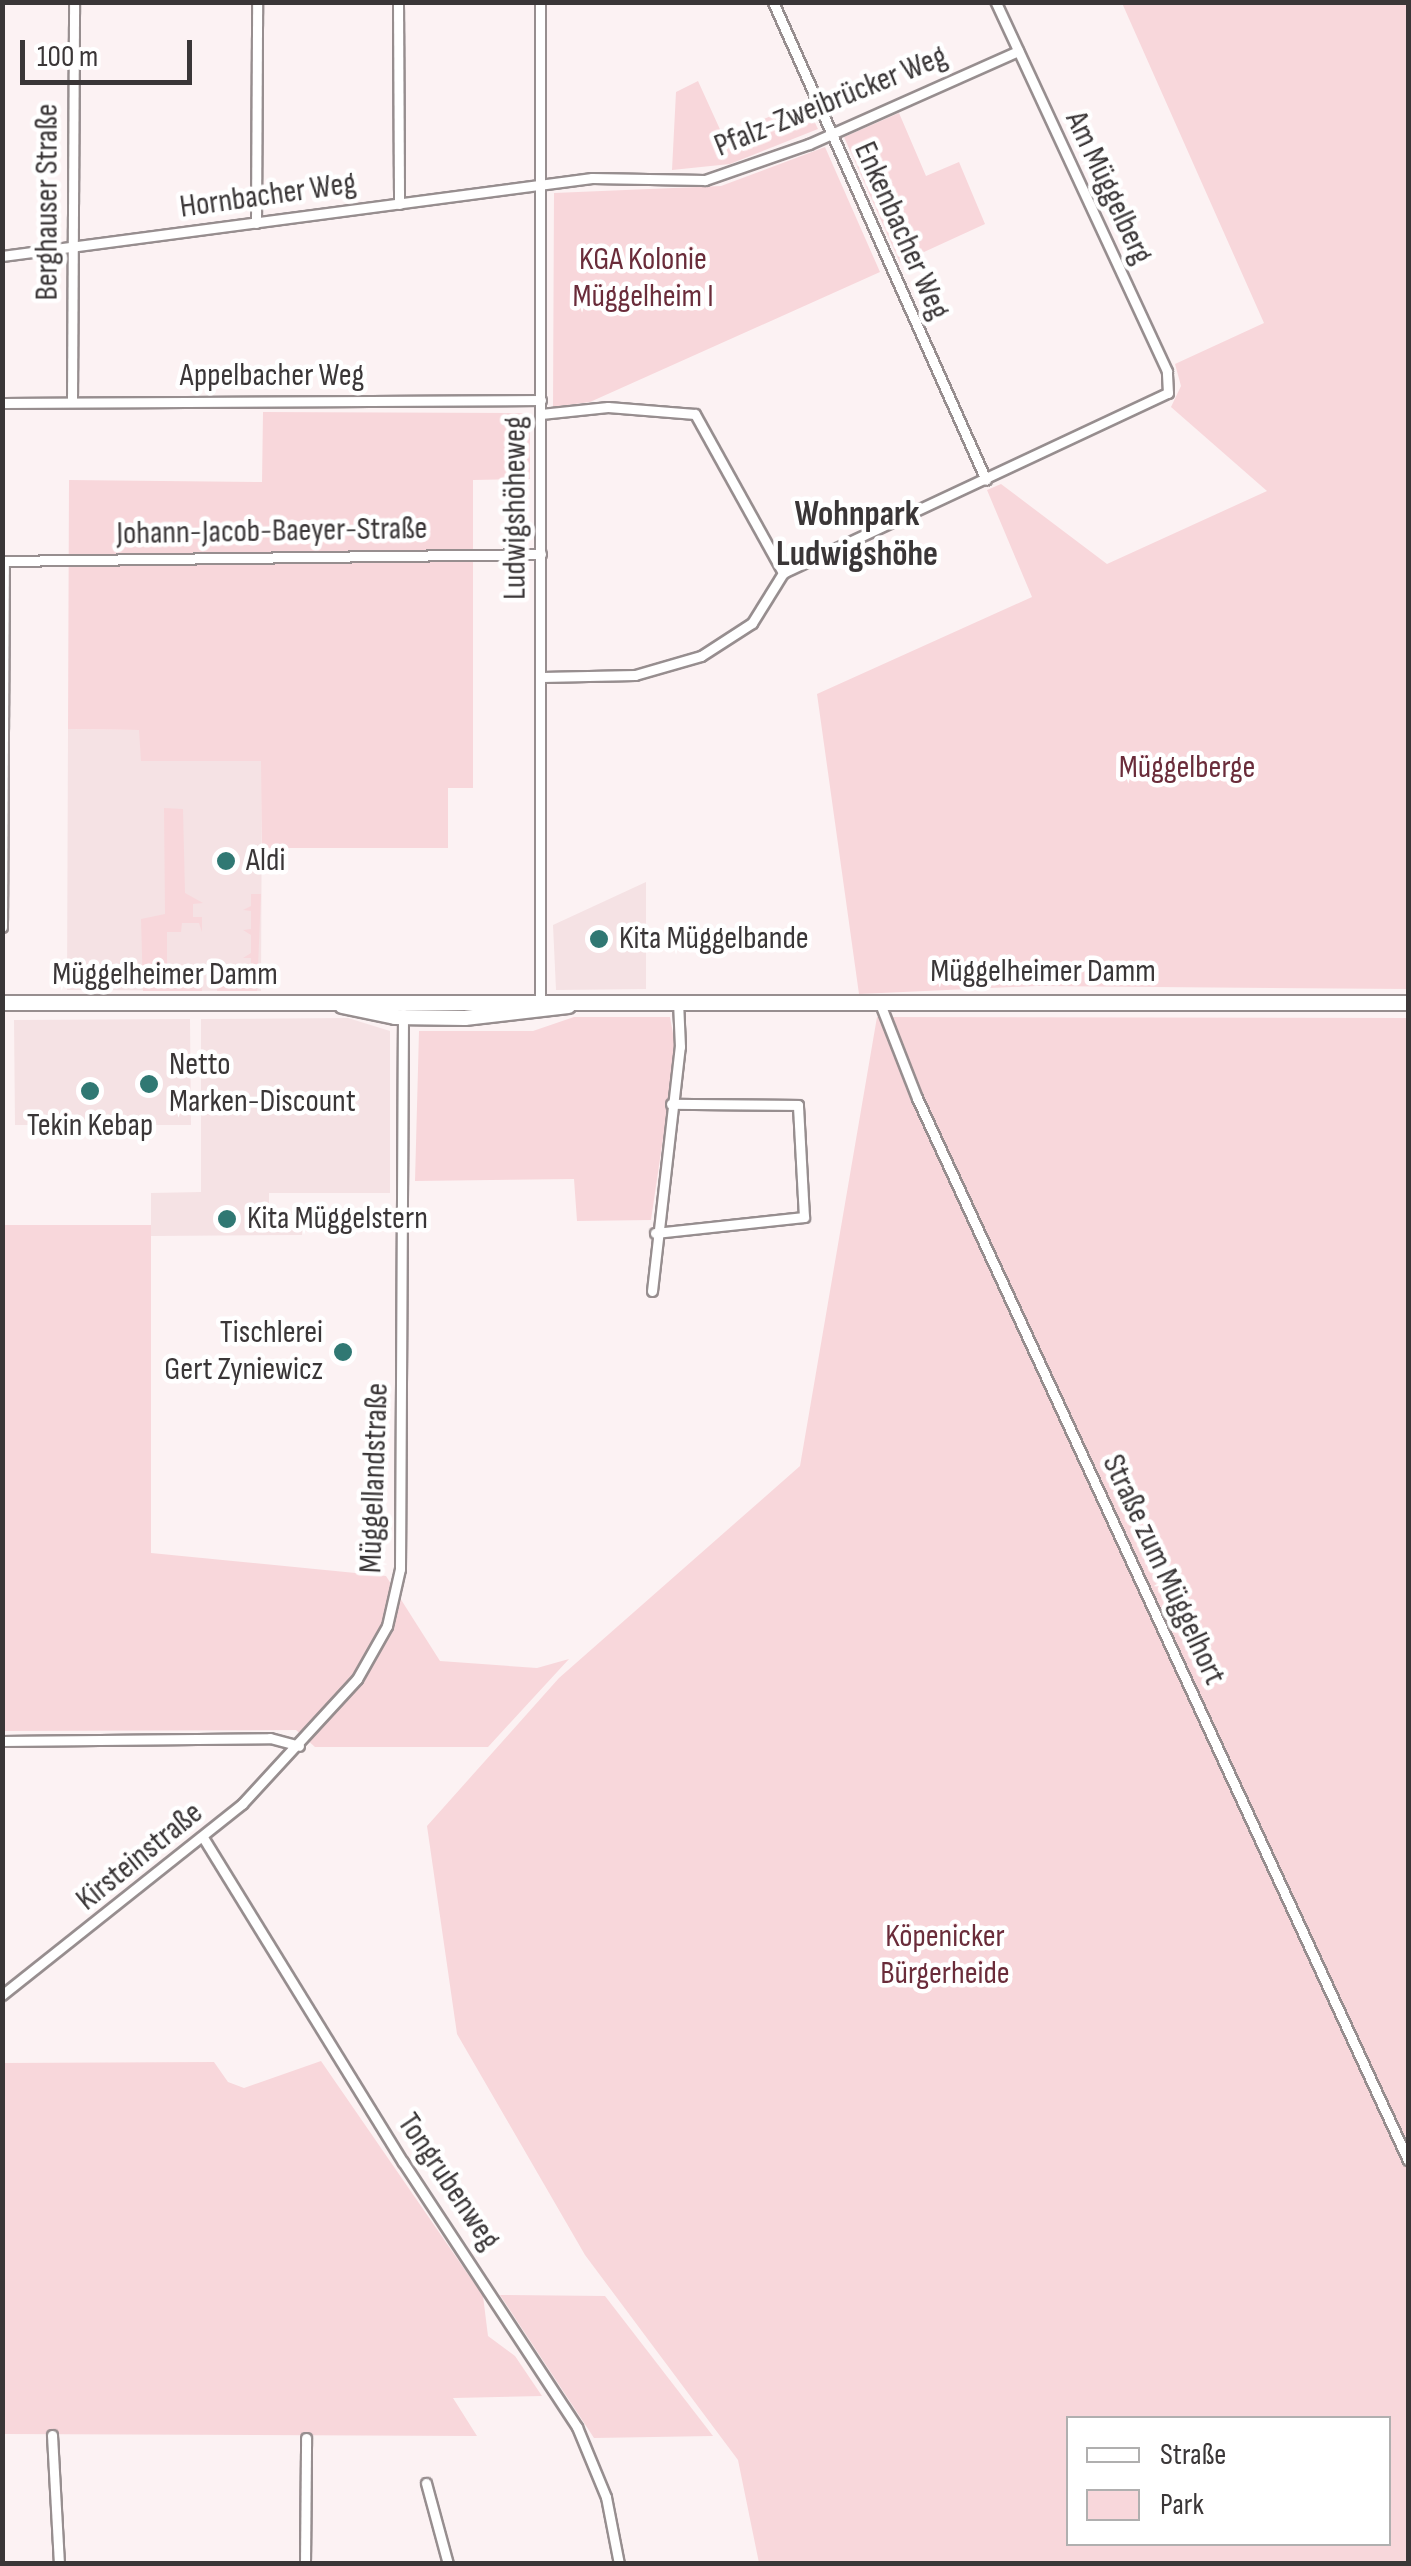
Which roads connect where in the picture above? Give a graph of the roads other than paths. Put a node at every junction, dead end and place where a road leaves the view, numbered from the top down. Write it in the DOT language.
graph roads {
  1 [pos="74,2"];
  2 [pos="257,2"];
  3 [pos="398,2"];
  4 [pos="540,2"];
  5 [pos="773,2"];
  6 [pos="996,2"];
  7 [pos="1018,50"];
  8 [pos="831,134"];
  9 [pos="541,185"];
  10 [pos="398,204"];
  11 [pos="256,223"];
  12 [pos="73,248"];
  13 [pos="2,256"];
  14 [pos="541,400"];
  15 [pos="72,402"];
  16 [pos="2,403"];
  17 [pos="541,414"];
  18 [pos="986,480"];
  19 [pos="541,554"];
  20 [pos="3,561"];
  21 [pos="783,572"];
  22 [pos="542,677"];
  23 [pos="2,926"];
  24 [pos="879,998"];
  25 [pos="678,1001"];
  26 [pos="2,1003"];
  27 [pos="1408,1003"];
  28 [pos="540,1007"];
  29 [pos="403,1009"];
  30 [pos="671,1104"];
  31 [pos="655,1233"];
  32 [pos="652,1291"];
  33 [pos="2,1741"];
  34 [pos="299,1746"];
  35 [pos="204,1839"];
  36 [pos="2,1994"];
  37 [pos="1408,2160"];
  38 [pos="52,2435"];
  39 [pos="306,2438"];
  40 [pos="426,2483"];
  41 [pos="59,2564"];
  42 [pos="305,2564"];
  43 [pos="448,2564"];
  44 [pos="620,2564"];
  1 -- 12 [label="street, Berghauser Straße"];
  2 -- 11 [label="street"];
  3 -- 10 [label="street"];
  4 -- 9 [label="street, Ludwigshöheweg"];
  5 -- 8 [label="street, Enkenbacher Weg"];
  6 -- 7 [label="street, Am Müggelberg"];
  7 -- 8 [label="street, Pfalz-Zweibrücker Weg"];
  7 -- 18 [label="street, Am Müggelberg"];
  8 -- 9 [label="street, Pfalz-Zweibrücker Weg"];
  8 -- 18 [label="street, Enkenbacher Weg"];
  9 -- 10 [label="street, Hornbacher Weg"];
  9 -- 14 [label="street, Ludwigshöheweg"];
  10 -- 11 [label="street, Hornbacher Weg"];
  11 -- 12 [label="street, Hornbacher Weg"];
  12 -- 13 [label="street, Hornbacher Weg"];
  12 -- 15 [label="street, Berghauser Straße"];
  14 -- 15 [label="street, Appelbacher Weg"];
  14 -- 17 [label="street, Ludwigshöheweg"];
  15 -- 16 [label="street, Appelbacher Weg"];
  17 -- 19 [label="street, Ludwigshöheweg"];
  17 -- 21 [label="street"];
  18 -- 21 [label="street"];
  19 -- 20 [label="street, Johann-Jacob-Baeyer-Straße"];
  19 -- 22 [label="street, Ludwigshöheweg"];
  20 -- 23 [label="street, Johann-Jacob-Baeyer-Straße"];
  21 -- 22 [label="street"];
  22 -- 28 [label="street, Ludwigshöheweg"];
  24 -- 25 [label="main road, Müggelheimer Damm"];
  24 -- 27 [label="main road, Müggelheimer Damm"];
  24 -- 37 [label="street, Straße zum Müggelhort"];
  25 -- 28 [label="main road, Müggelheimer Damm"];
  25 -- 30 [label="street"];
  26 -- 29 [label="main road, Müggelheimer Damm"];
  28 -- 29 [label="main road, Müggelheimer Damm"];
  29 -- 34 [label="street, Müggellandstraße"];
  30 -- 31 [label="street"];
  30 -- 31 [label="street"];
  31 -- 32 [label="street"];
  33 -- 34 [label="street"];
  34 -- 35 [label="street, Kirsteinstraße"];
  35 -- 36 [label="street, Kirsteinstraße"];
  35 -- 44 [label="street, Tongrubenweg"];
  38 -- 41 [label="street"];
  39 -- 42 [label="street"];
  40 -- 43 [label="street"];
}
